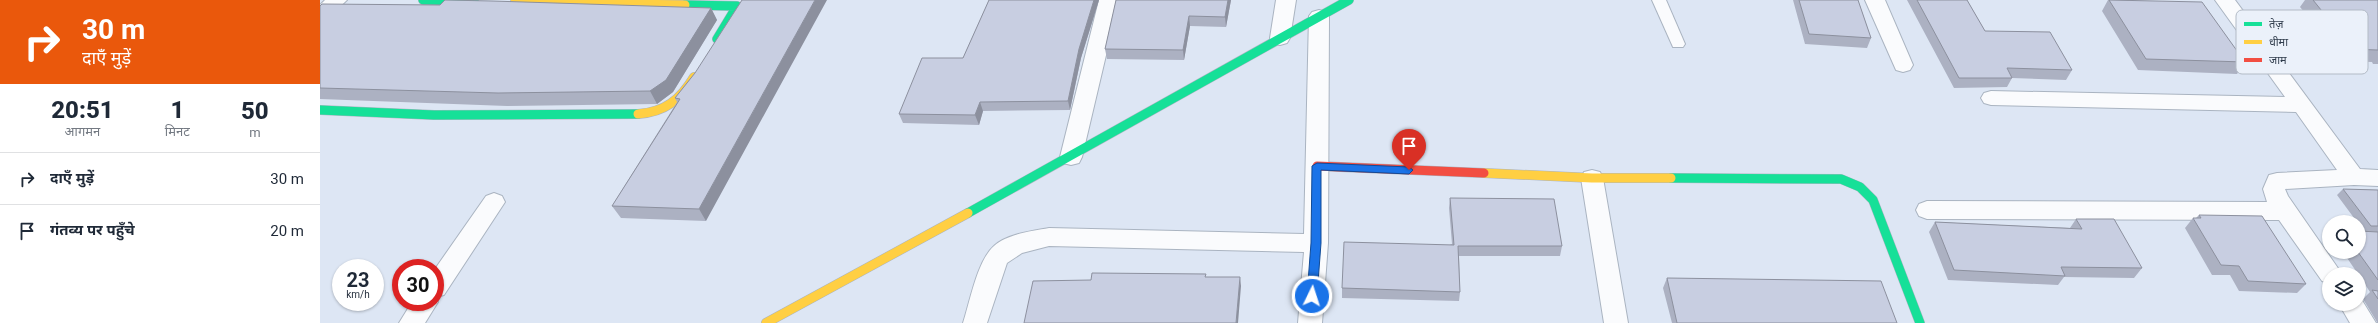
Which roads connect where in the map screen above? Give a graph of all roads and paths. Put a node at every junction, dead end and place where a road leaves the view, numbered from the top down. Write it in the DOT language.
graph roads {
  1 [pos="336,0"];
  2 [pos="423,0"];
  3 [pos="1109,0"];
  4 [pos="1286,0"];
  5 [pos="1349,0"];
  6 [pos="1659,0"];
  7 [pos="1875,0"];
  8 [pos="2225,0"];
  9 [pos="486,1"];
  10 [pos="501,2"];
  11 [pos="739,3"];
  12 [pos="320,15"];
  13 [pos="2236,15"];
  14 [pos="1319,16"];
  15 [pos="1280,38"];
  16 [pos="1678,44"];
  17 [pos="713,46"];
  18 [pos="701,65"];
  19 [pos="1903,65"];
  20 [pos="2279,74"];
  21 [pos="1991,98"];
  22 [pos="2301,105"];
  23 [pos="320,110"];
  24 [pos="1071,157"];
  25 [pos="1317,166"];
  26 [pos="2354,177"];
  27 [pos="1592,178"];
  28 [pos="2378,178"];
  29 [pos="494,202"];
  30 [pos="1927,210"];
  31 [pos="2285,211"];
  32 [pos="1316,243"];
  33 [pos="2325,267"];
  34 [pos="444,275"];
  35 [pos="420,311"];
  36 [pos="2356,311"];
  37 [pos="411,323"];
  38 [pos="766,323"];
  39 [pos="975,323"];
  40 [pos="1310,323"];
  41 [pos="1616,323"];
  42 [pos="1920,323"];
  43 [pos="2364,323"];
  1 -- 12 [label="street"];
  2 -- 9 [label="street"];
  3 -- 24 [label="street"];
  4 -- 15 [label="street"];
  5 -- 14 [label="street"];
  6 -- 16 [label="lane"];
  7 -- 19 [label="street"];
  8 -- 13 [label="street"];
  10 -- 11 [label="street"];
  11 -- 17 [label="street"];
  14 -- 15 [label="street"];
  14 -- 25 [label="street"];
  15 -- 24 [label="street"];
  18 -- 23 [label="street"];
  20 -- 22 [label="street"];
  21 -- 22 [label="street"];
  22 -- 26 [label="street"];
  24 -- 38 [label="street"];
  25 -- 27 [label="street"];
  25 -- 32 [label="street"];
  26 -- 28 [label="street"];
  26 -- 31 [label="street"];
  27 -- 41 [label="street"];
  27 -- 42 [label="street"];
  29 -- 34 [label="street"];
  30 -- 31 [label="street"];
  31 -- 33 [label="street"];
  32 -- 39 [label="street"];
  32 -- 40 [label="street"];
  35 -- 37 [label="street"];
  36 -- 43 [label="street"];
}
